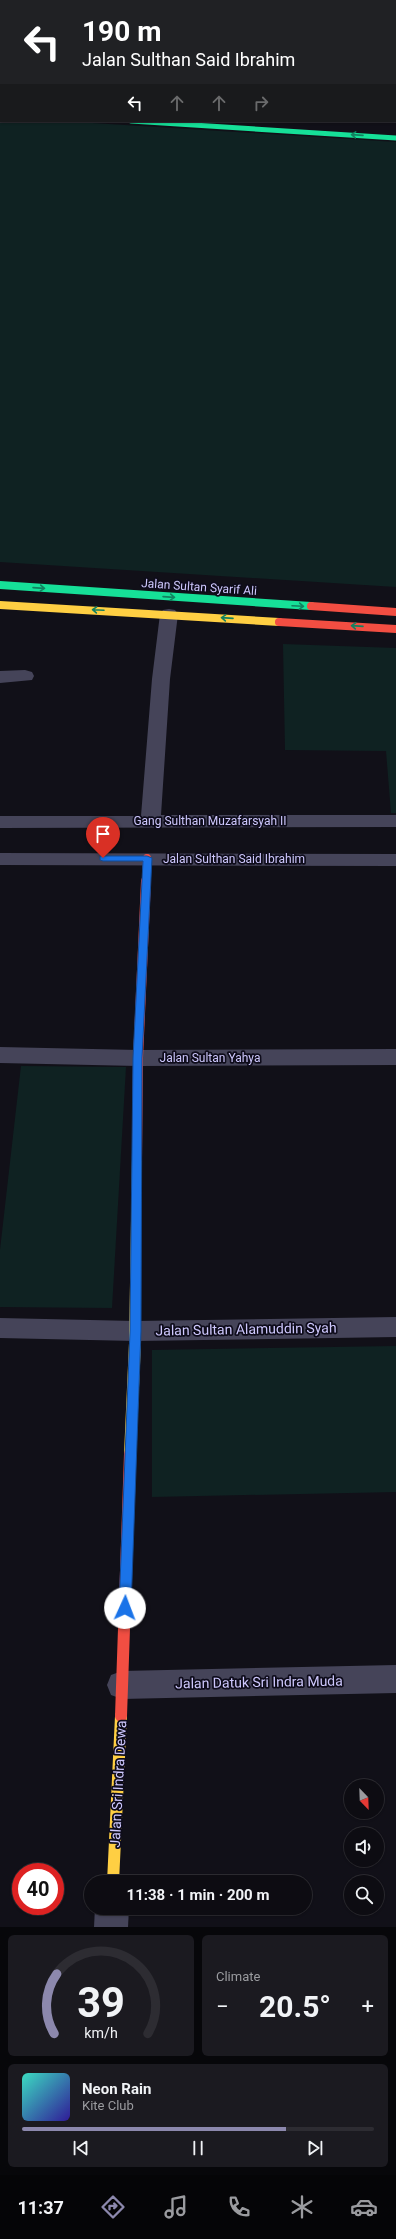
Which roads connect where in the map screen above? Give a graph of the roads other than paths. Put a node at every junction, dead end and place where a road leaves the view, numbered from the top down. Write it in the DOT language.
graph roads {
  1 [pos="148,122"];
  2 [pos="280,122"];
  3 [pos="396,129"];
  4 [pos="396,138"];
  5 [pos="0,585"];
  6 [pos="0,604"];
  7 [pos="396,612"];
  8 [pos="169,614"];
  9 [pos="396,629"];
  10 [pos="0,676"];
  11 [pos="25,676"];
  12 [pos="151,821"];
  13 [pos="0,822"];
  14 [pos="396,822"];
  15 [pos="147,858"];
  16 [pos="0,859"];
  17 [pos="396,860"];
  18 [pos="0,1055"];
  19 [pos="396,1057"];
  20 [pos="138,1058"];
  21 [pos="396,1327"];
  22 [pos="0,1328"];
  23 [pos="135,1331"];
  24 [pos="396,1679"];
  25 [pos="122,1685"];
  26 [pos="113,1875"];
  27 [pos="112,1915"];
  28 [pos="111,1927"];
  4 -- 1 [label="street, one-way"];
  2 -- 3 [label="street"];
  5 -- 7 [label="street, Jalan Sultan Syarif Ali, one-way"];
  8 -- 6 [label="street, one-way"];
  9 -- 8 [label="street, one-way"];
  8 -- 12 [label="street"];
  10 -- 11 [label="street"];
  12 -- 13 [label="street, Gang Sulthan Muzafarsyah II"];
  12 -- 14 [label="street, Gang Sulthan Muzafarsyah II"];
  15 -- 16 [label="street, Jalan Sulthan Said Ibrahim"];
  15 -- 17 [label="street, Jalan Sulthan Said Ibrahim"];
  15 -- 20 [label="street, Jalan Sri Indra Dewa"];
  18 -- 20 [label="street, Jalan Sultan Yahya"];
  19 -- 20 [label="street, Jalan Sultan Yahya"];
  20 -- 23 [label="street, Jalan Sri Indra Dewa"];
  21 -- 23 [label="street, Jalan Sultan Alamuddin Syah"];
  22 -- 23 [label="street, Jalan Sultan Alamuddin Syah"];
  23 -- 25 [label="street, Jalan Sri Indra Dewa"];
  24 -- 25 [label="street, Jalan Datuk Sri Indra Muda"];
  25 -- 26 [label="street, Jalan Sri Indra Dewa"];
  27 -- 28 [label="street"];
}
